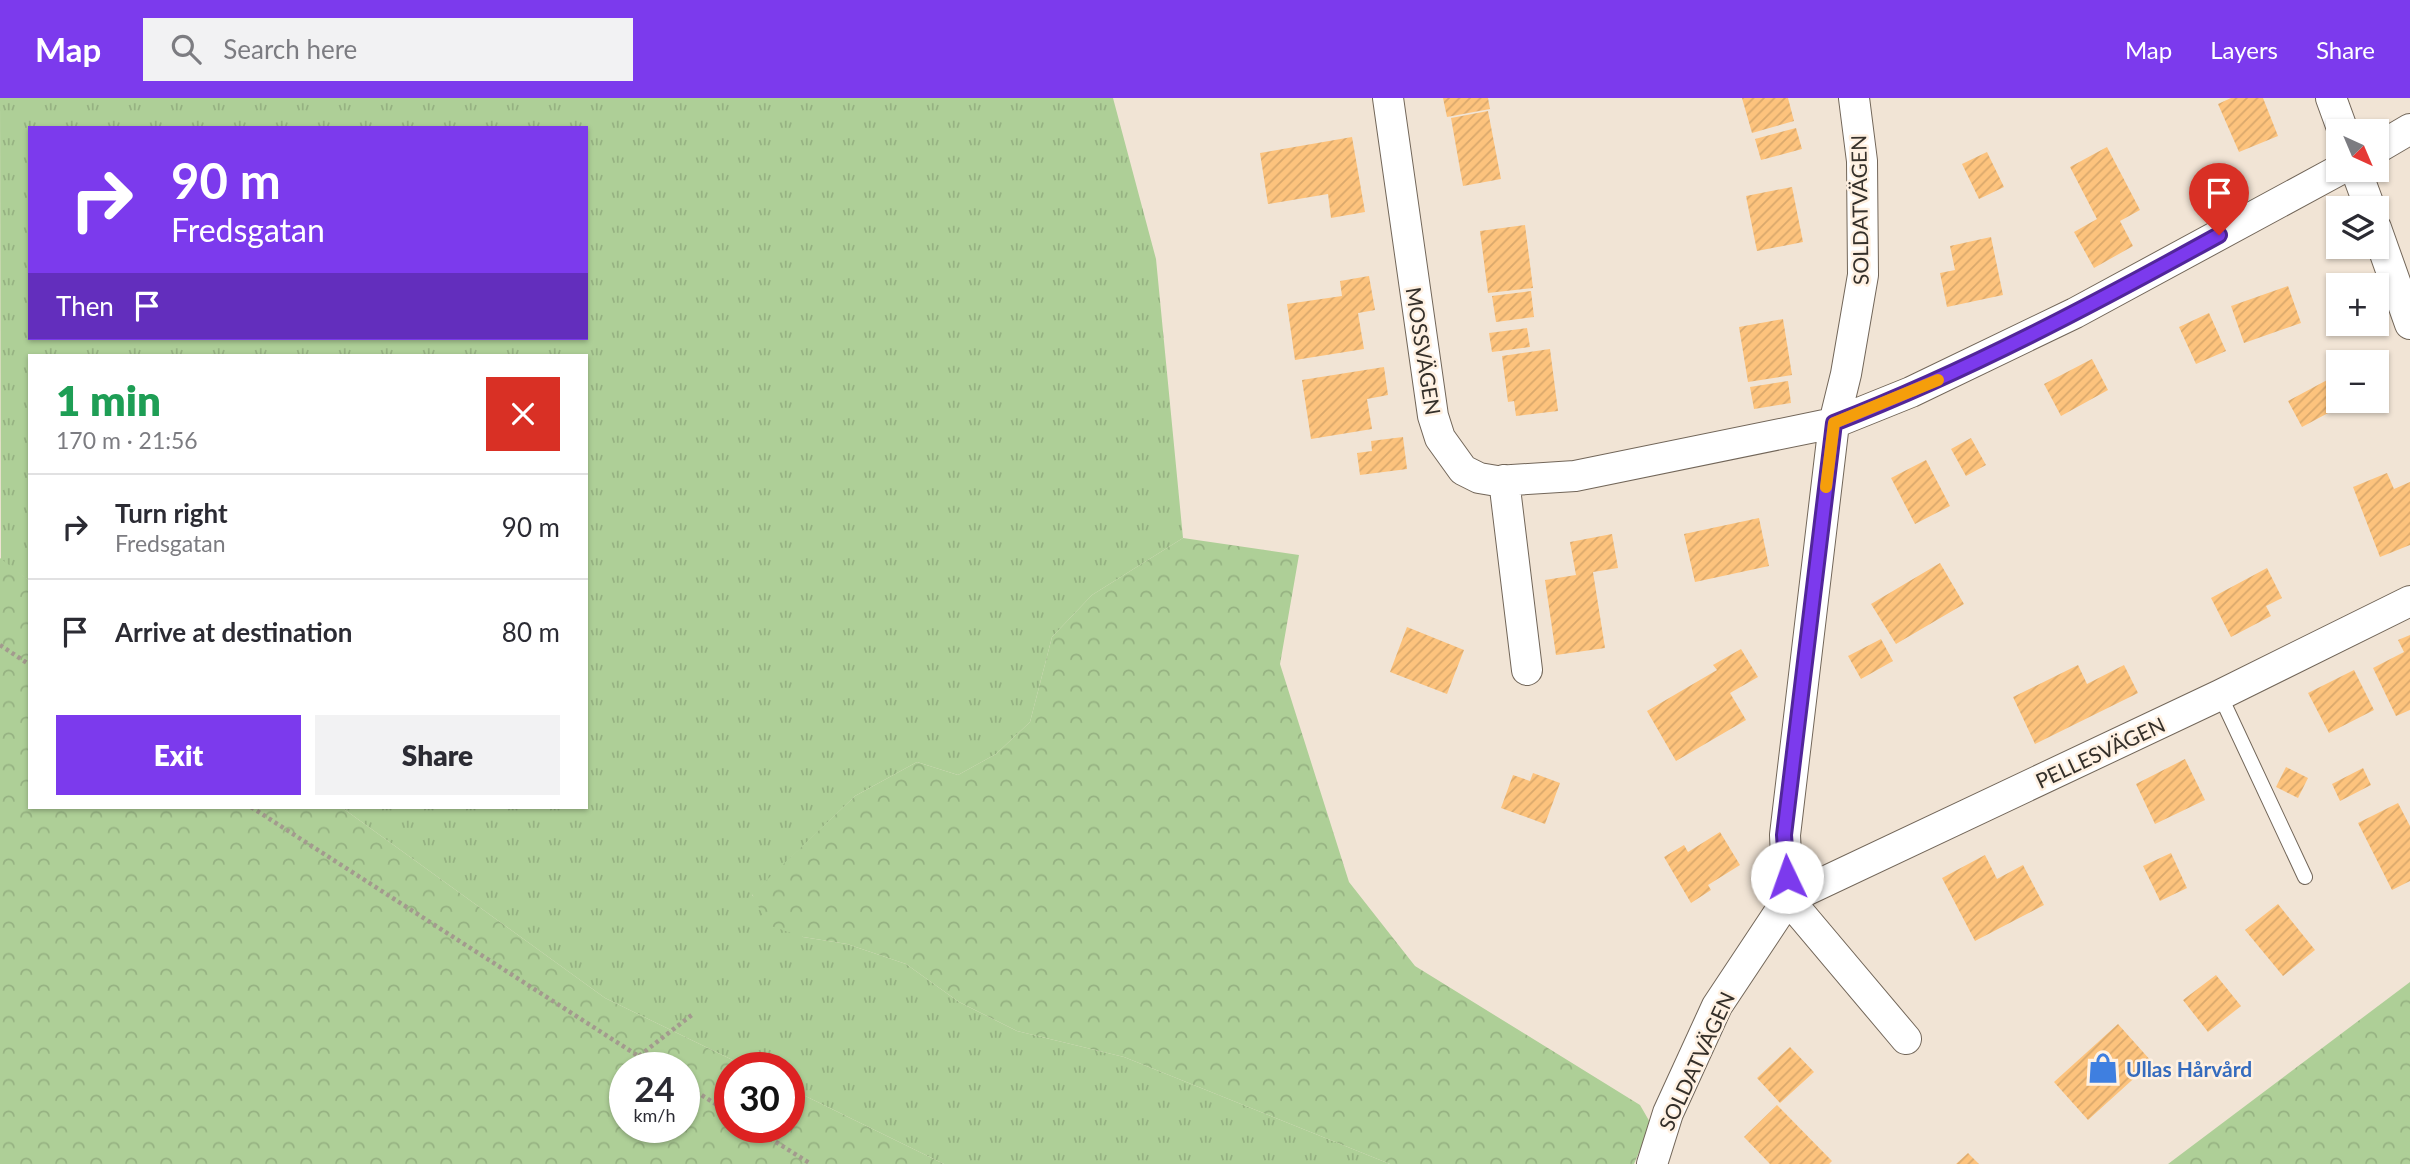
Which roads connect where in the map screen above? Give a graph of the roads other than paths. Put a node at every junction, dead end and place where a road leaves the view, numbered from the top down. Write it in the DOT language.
graph roads {
  1 [pos="1388,98"];
  2 [pos="1854,98"];
  3 [pos="2331,98"];
  4 [pos="2339,119"];
  5 [pos="2410,130"];
  6 [pos="2389,142"];
  7 [pos="2326,177"];
  8 [pos="2387,259"];
  9 [pos="2410,324"];
  10 [pos="1834,423"];
  11 [pos="1504,480"];
  12 [pos="2410,601"];
  13 [pos="1527,670"];
  14 [pos="2220,695"];
  15 [pos="2305,877"];
  16 [pos="1788,898"];
  17 [pos="1906,1040"];
  18 [pos="1652,1164"];
  1 -- 11 [label="street, MOSSVÄGEN"];
  2 -- 10 [label="street, SOLDATVÄGEN"];
  3 -- 4 [label="street"];
  5 -- 6 [label="street"];
  7 -- 10 [label="street, MOSSVÄGEN"];
  8 -- 9 [label="street"];
  10 -- 11 [label="street, MOSSVÄGEN"];
  10 -- 16 [label="street, SOLDATVÄGEN"];
  11 -- 13 [label="street"];
  12 -- 14 [label="street, PELLESVÄGEN"];
  14 -- 15 [label="lane"];
  14 -- 16 [label="street, PELLESVÄGEN"];
  16 -- 17 [label="street"];
  16 -- 18 [label="street, SOLDATVÄGEN"];
}
